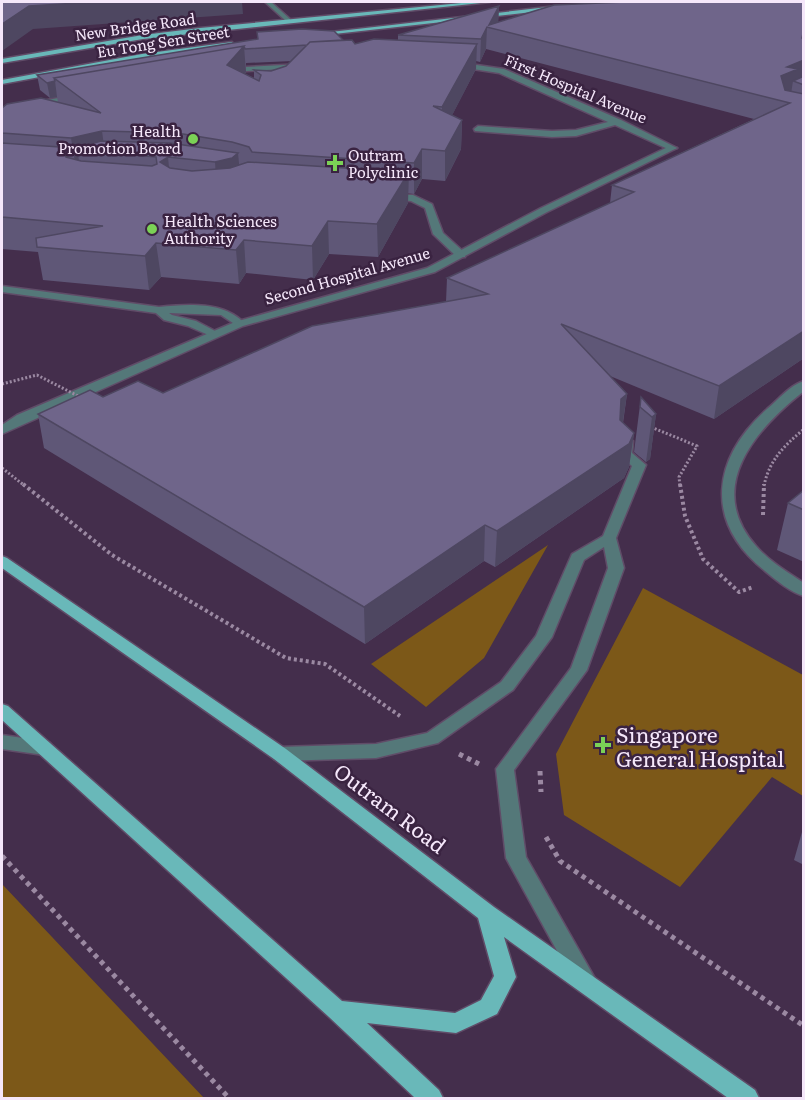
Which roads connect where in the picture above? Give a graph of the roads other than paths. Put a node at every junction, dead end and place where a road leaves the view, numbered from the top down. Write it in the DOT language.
graph roads {
  1 [pos="268,2"];
  2 [pos="487,2"];
  3 [pos="615,2"];
  4 [pos="583,5"];
  5 [pos="561,7"];
  6 [pos="288,20"];
  7 [pos="305,35"];
  8 [pos="246,42"];
  9 [pos="2,61"];
  10 [pos="446,66"];
  11 [pos="279,67"];
  12 [pos="258,68"];
  13 [pos="218,72"];
  14 [pos="300,74"];
  15 [pos="271,75"];
  16 [pos="243,81"];
  17 [pos="2,82"];
  18 [pos="82,95"];
  19 [pos="2,111"];
  20 [pos="618,122"];
  21 [pos="478,129"];
  22 [pos="673,148"];
  23 [pos="378,196"];
  24 [pos="461,255"];
  25 [pos="2,289"];
  26 [pos="159,310"];
  27 [pos="239,324"];
  28 [pos="213,333"];
  29 [pos="804,385"];
  30 [pos="22,418"];
  31 [pos="2,422"];
  32 [pos="2,430"];
  33 [pos="626,432"];
  34 [pos="609,538"];
  35 [pos="2,561"];
  36 [pos="804,591"];
  37 [pos="2,710"];
  38 [pos="2,742"];
  39 [pos="44,748"];
  40 [pos="280,754"];
  41 [pos="487,913"];
  42 [pos="587,983"];
  43 [pos="337,1010"];
  44 [pos="431,1098"];
  45 [pos="747,1098"];
  1 -- 6 [label="street"];
  2 -- 6 [label="main road, New Bridge Road"];
  3 -- 4 [label="main road"];
  5 -- 7 [label="main road"];
  6 -- 9 [label="main road, New Bridge Road"];
  8 -- 17 [label="main road, Eu Tong Sen Street"];
  10 -- 20 [label="street, First Hospital Avenue"];
  11 -- 12 [label="street"];
  11 -- 14 [label="street"];
  11 -- 15 [label="street"];
  12 -- 13 [label="street"];
  12 -- 16 [label="street"];
  18 -- 19 [label="street"];
  20 -- 21 [label="street"];
  20 -- 22 [label="street, First Hospital Avenue"];
  22 -- 24 [label="street, Second Hospital Avenue"];
  23 -- 24 [label="street"];
  24 -- 27 [label="street, Second Hospital Avenue"];
  25 -- 26 [label="street"];
  26 -- 27 [label="street"];
  26 -- 28 [label="street"];
  27 -- 28 [label="street, Second Hospital Avenue"];
  28 -- 30 [label="street, Second Hospital Avenue"];
  29 -- 36 [label="street"];
  30 -- 31 [label="street, Second Hospital Avenue"];
  30 -- 32 [label="street, Second Hospital Avenue"];
  33 -- 34 [label="street"];
  34 -- 40 [label="street"];
  34 -- 42 [label="street"];
  35 -- 40 [label="main road, Outram Road"];
  37 -- 39 [label="main road"];
  38 -- 39 [label="street"];
  39 -- 43 [label="main road"];
  40 -- 41 [label="main road, Outram Road"];
  41 -- 42 [label="main road, Outram Road"];
  41 -- 43 [label="main road"];
  42 -- 45 [label="main road, Outram Road"];
  43 -- 44 [label="main road"];
}
